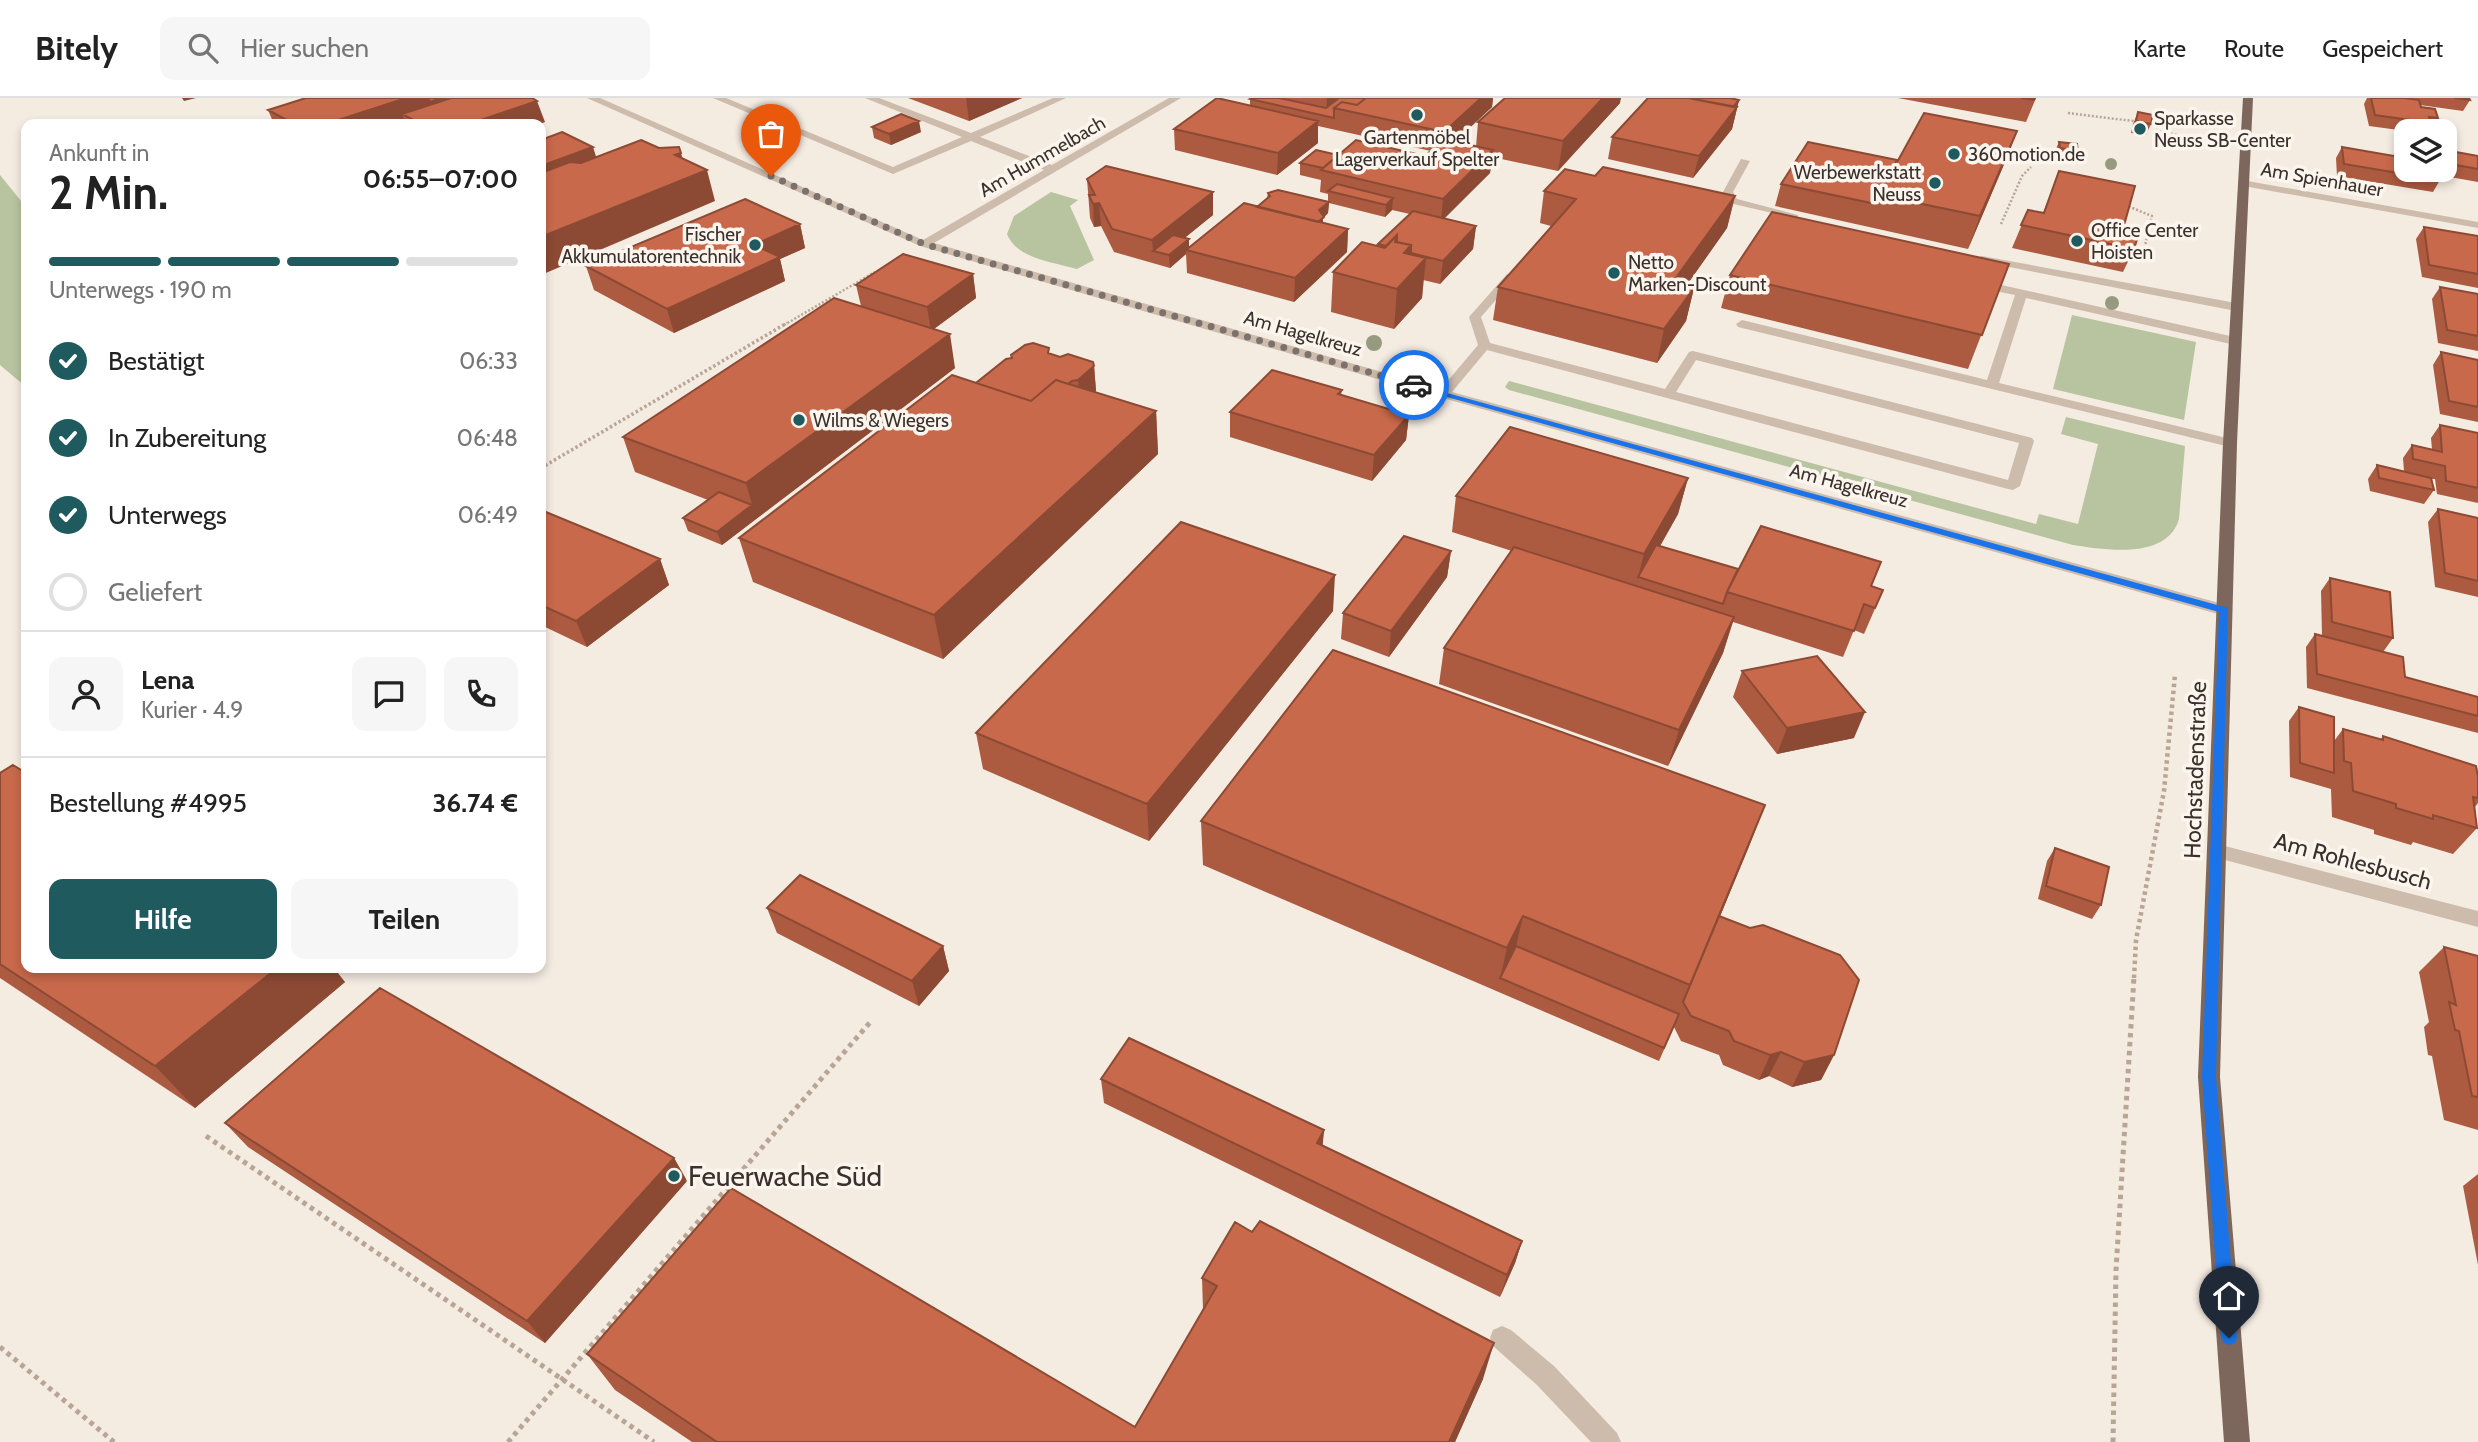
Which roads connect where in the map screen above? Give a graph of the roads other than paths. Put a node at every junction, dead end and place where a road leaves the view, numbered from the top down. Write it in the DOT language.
graph roads {
  1 [pos="592,98"];
  2 [pos="718,98"];
  3 [pos="870,98"];
  4 [pos="1061,98"];
  5 [pos="1177,98"];
  6 [pos="2248,98"];
  7 [pos="971,137"];
  8 [pos="1745,161"];
  9 [pos="1054,170"];
  10 [pos="2242,183"];
  11 [pos="1805,220"];
  12 [pos="2478,225"];
  13 [pos="924,244"];
  14 [pos="1973,257"];
  15 [pos="1518,268"];
  16 [pos="1969,282"];
  17 [pos="2021,294"];
  18 [pos="2236,307"];
  19 [pos="1742,324"];
  20 [pos="2235,341"];
  21 [pos="1484,345"];
  22 [pos="1992,385"];
  23 [pos="1444,394"];
  24 [pos="1668,394"];
  25 [pos="2230,443"];
  26 [pos="2224,610"];
  27 [pos="2217,851"];
  28 [pos="2478,919"];
  29 [pos="1502,1338"];
  30 [pos="1608,1442"];
  31 [pos="2237,1442"];
  1 -- 13 [label="street, Am Hagelkreuz"];
  2 -- 7 [label="street"];
  3 -- 7 [label="street"];
  4 -- 7 [label="street"];
  5 -- 9 [label="street, Am Hummelbach"];
  6 -- 10 [label="main road, Hochstadenstraße"];
  7 -- 9 [label="street"];
  8 -- 11 [label="street"];
  9 -- 13 [label="street, Am Hummelbach"];
  10 -- 12 [label="street, Am Spienhauer"];
  10 -- 18 [label="main road, Hochstadenstraße"];
  13 -- 23 [label="street, Am Hagelkreuz"];
  14 -- 18 [label="street"];
  15 -- 21 [label="street"];
  16 -- 17 [label="street"];
  17 -- 20 [label="street"];
  17 -- 22 [label="street"];
  18 -- 20 [label="main road, Hochstadenstraße"];
  19 -- 22 [label="street"];
  20 -- 25 [label="main road, Hochstadenstraße"];
  21 -- 23 [label="street"];
  21 -- 24 [label="street"];
  22 -- 25 [label="street"];
  23 -- 26 [label="street, Am Hagelkreuz"];
  24 -- 24 [label="street"];
  25 -- 26 [label="main road, Hochstadenstraße"];
  26 -- 27 [label="main road, Hochstadenstraße"];
  27 -- 28 [label="street, Am Rohlesbusch"];
  27 -- 31 [label="main road, Hochstadenstraße"];
  29 -- 30 [label="street"];
}
